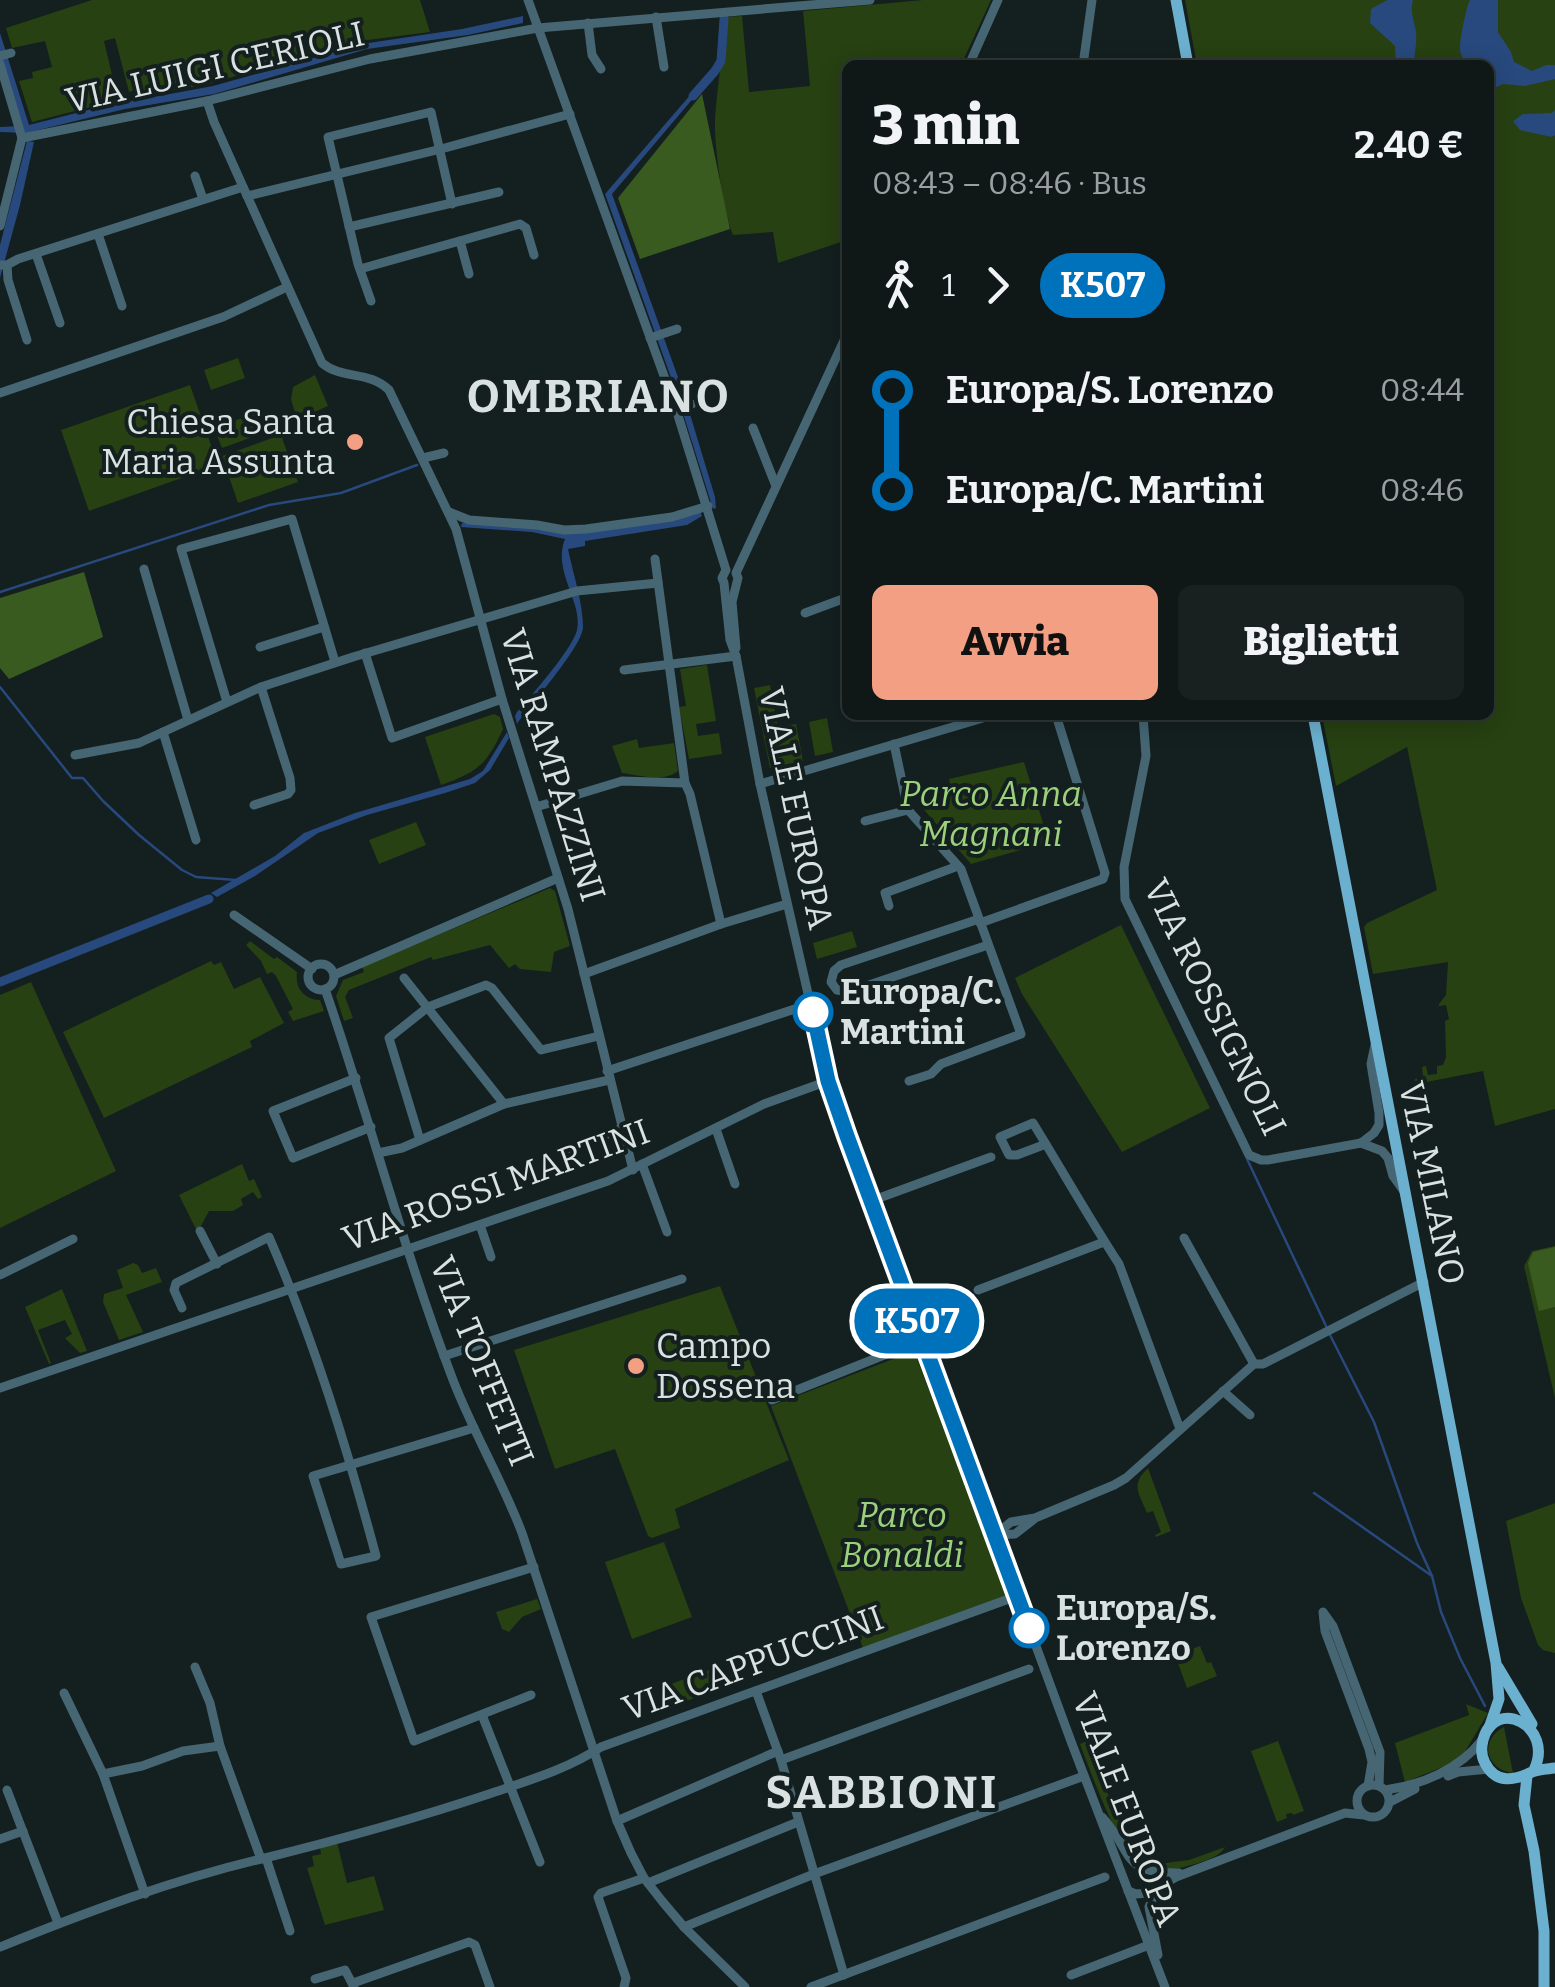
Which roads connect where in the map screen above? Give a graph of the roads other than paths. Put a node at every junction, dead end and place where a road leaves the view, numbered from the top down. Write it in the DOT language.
graph roads {
  1 [pos="528,0"];
  2 [pos="870,0"];
  3 [pos="998,0"];
  4 [pos="1092,0"];
  5 [pos="1176,0"];
  6 [pos="719,6"];
  7 [pos="656,17"];
  8 [pos="500,22"];
  9 [pos="588,23"];
  10 [pos="464,28"];
  11 [pos="538,28"];
  12 [pos="502,35"];
  13 [pos="467,42"];
  14 [pos="971,60"];
  15 [pos="1084,60"];
  16 [pos="1187,60"];
  17 [pos="0,64"];
  18 [pos="664,68"];
  19 [pos="600,69"];
  20 [pos="206,101"];
  21 [pos="570,114"];
  22 [pos="21,132"];
  23 [pos="440,149"];
  24 [pos="336,173"];
  25 [pos="195,176"];
  26 [pos="245,192"];
  27 [pos="500,192"];
  28 [pos="203,199"];
  29 [pos="452,204"];
  30 [pos="5,206"];
  31 [pos="21,210"];
  32 [pos="0,226"];
  33 [pos="349,227"];
  34 [pos="98,234"];
  35 [pos="460,241"];
  36 [pos="36,254"];
  37 [pos="534,255"];
  38 [pos="3,265"];
  39 [pos="360,268"];
  40 [pos="469,274"];
  41 [pos="287,287"];
  42 [pos="371,301"];
  43 [pos="122,306"];
  44 [pos="60,323"];
  45 [pos="677,329"];
  46 [pos="656,336"];
  47 [pos="28,340"];
  48 [pos="842,355"];
  49 [pos="0,393"];
  50 [pos="692,404"];
  51 [pos="676,409"];
  52 [pos="754,428"];
  53 [pos="444,452"];
  54 [pos="423,458"];
  55 [pos="708,466"];
  56 [pos="696,470"];
  57 [pos="776,486"];
  58 [pos="708,506"];
  59 [pos="448,512"];
  60 [pos="564,530"];
  61 [pos="561,542"];
  62 [pos="655,559"];
  63 [pos="144,570"];
  64 [pos="731,577"];
  65 [pos="658,582"];
  66 [pos="842,599"];
  67 [pos="805,613"];
  68 [pos="480,619"];
  69 [pos="324,627"];
  70 [pos="260,647"];
  71 [pos="364,653"];
  72 [pos="736,656"];
  73 [pos="335,662"];
  74 [pos="668,664"];
  75 [pos="624,670"];
  76 [pos="261,687"];
  77 [pos="502,699"];
  78 [pos="227,702"];
  79 [pos="188,720"];
  80 [pos="975,720"];
  81 [pos="1058,720"];
  82 [pos="1144,720"];
  83 [pos="1314,720"];
  84 [pos="163,732"];
  85 [pos="894,744"];
  86 [pos="75,755"];
  87 [pos="685,783"];
  88 [pos="760,784"];
  89 [pos="254,805"];
  90 [pos="536,807"];
  91 [pos="908,810"];
  92 [pos="866,821"];
  93 [pos="196,840"];
  94 [pos="958,866"];
  95 [pos="558,878"];
  96 [pos="787,904"];
  97 [pos="890,906"];
  98 [pos="234,915"];
  99 [pos="980,921"];
  100 [pos="721,924"];
  101 [pos="988,946"];
  102 [pos="312,968"];
  103 [pos="584,974"];
  104 [pos="334,975"];
  105 [pos="404,978"];
  106 [pos="326,990"];
  107 [pos="810,1004"];
  108 [pos="428,1007"];
  109 [pos="600,1036"];
  110 [pos="1376,1044"];
  111 [pos="608,1076"];
  112 [pos="356,1078"];
  113 [pos="828,1081"];
  114 [pos="909,1081"];
  115 [pos="504,1104"];
  116 [pos="371,1128"];
  117 [pos="622,1128"];
  118 [pos="716,1129"];
  119 [pos="1393,1136"];
  120 [pos="420,1140"];
  121 [pos="1366,1142"];
  122 [pos="1046,1144"];
  123 [pos="571,1149"];
  124 [pos="378,1153"];
  125 [pos="991,1157"];
  126 [pos="638,1167"];
  127 [pos="735,1184"];
  128 [pos="1404,1192"];
  129 [pos="871,1201"];
  130 [pos="480,1224"];
  131 [pos="200,1231"];
  132 [pos="667,1232"];
  133 [pos="1184,1238"];
  134 [pos="73,1239"];
  135 [pos="1104,1242"];
  136 [pos="407,1250"];
  137 [pos="492,1257"];
  138 [pos="217,1264"];
  139 [pos="0,1275"];
  140 [pos="682,1280"];
  141 [pos="1424,1282"];
  142 [pos="291,1288"];
  143 [pos="978,1290"];
  144 [pos="182,1308"];
  145 [pos="924,1340"];
  146 [pos="444,1356"];
  147 [pos="1254,1364"];
  148 [pos="0,1388"];
  149 [pos="1223,1390"];
  150 [pos="772,1400"];
  151 [pos="1250,1415"];
  152 [pos="474,1428"];
  153 [pos="1180,1429"];
  154 [pos="351,1466"];
  155 [pos="996,1535"];
  156 [pos="534,1568"];
  157 [pos="1017,1596"];
  158 [pos="1496,1663"];
  159 [pos="195,1666"];
  160 [pos="1029,1669"];
  161 [pos="1348,1680"];
  162 [pos="756,1691"];
  163 [pos="64,1693"];
  164 [pos="532,1696"];
  165 [pos="482,1715"];
  166 [pos="1537,1732"];
  167 [pos="1486,1733"];
  168 [pos="220,1746"];
  169 [pos="1555,1750"];
  170 [pos="594,1752"];
  171 [pos="780,1756"];
  172 [pos="1555,1768"];
  173 [pos="1489,1769"];
  174 [pos="1530,1773"];
  175 [pos="103,1774"];
  176 [pos="1084,1776"];
  177 [pos="1500,1778"];
  178 [pos="511,1786"];
  179 [pos="1378,1787"];
  180 [pos="7,1790"];
  181 [pos="1357,1798"];
  182 [pos="1390,1802"];
  183 [pos="1524,1804"];
  184 [pos="1345,1813"];
  185 [pos="1098,1814"];
  186 [pos="1364,1815"];
  187 [pos="616,1821"];
  188 [pos="798,1822"];
  189 [pos="23,1831"];
  190 [pos="0,1840"];
  191 [pos="264,1858"];
  192 [pos="540,1862"];
  193 [pos="1186,1872"];
  194 [pos="814,1874"];
  195 [pos="1106,1877"];
  196 [pos="646,1880"];
  197 [pos="1138,1880"];
  198 [pos="1156,1888"];
  199 [pos="145,1894"];
  200 [pos="58,1923"];
  201 [pos="684,1927"];
  202 [pos="290,1931"];
  203 [pos="1149,1945"];
  204 [pos="0,1947"];
  205 [pos="844,1975"];
  206 [pos="1071,1975"];
  207 [pos="315,1979"];
  208 [pos="1163,1982"];
  209 [pos="354,1986"];
  210 [pos="490,1987"];
  211 [pos="624,1987"];
  212 [pos="745,1987"];
  213 [pos="812,1987"];
  214 [pos="1544,1987"];
  1 -- 11 [label="street"];
  2 -- 6 [label="street, VIA LUIGI CERIOLI"];
  3 -- 14 [label="street"];
  4 -- 15 [label="street"];
  5 -- 16 [label="main road"];
  6 -- 7 [label="street, VIA LUIGI CERIOLI"];
  7 -- 9 [label="street, VIA LUIGI CERIOLI"];
  7 -- 18 [label="street"];
  8 -- 12 [label="street"];
  9 -- 11 [label="street, VIA LUIGI CERIOLI"];
  9 -- 19 [label="street"];
  10 -- 13 [label="street"];
  11 -- 12 [label="street, VIA LUIGI CERIOLI"];
  11 -- 21 [label="street"];
  12 -- 13 [label="street, VIA LUIGI CERIOLI"];
  13 -- 20 [label="street, VIA LUIGI CERIOLI"];
  17 -- 22 [label="street"];
  20 -- 22 [label="street, VIA LUIGI CERIOLI"];
  20 -- 26 [label="street, VIA RAMPAZZINI"];
  21 -- 23 [label="street"];
  21 -- 46 [label="street"];
  22 -- 30 [label="street"];
  23 -- 24 [label="street"];
  23 -- 24 [label="street"];
  23 -- 29 [label="street"];
  24 -- 26 [label="street"];
  24 -- 33 [label="street"];
  25 -- 28 [label="street"];
  26 -- 28 [label="street"];
  26 -- 41 [label="street, VIA RAMPAZZINI"];
  27 -- 29 [label="street"];
  28 -- 34 [label="street"];
  29 -- 33 [label="street"];
  30 -- 31 [label="street"];
  30 -- 32 [label="street"];
  33 -- 39 [label="street"];
  34 -- 36 [label="street"];
  34 -- 43 [label="street"];
  35 -- 37 [label="street"];
  35 -- 39 [label="street"];
  35 -- 40 [label="street"];
  36 -- 38 [label="street"];
  36 -- 44 [label="street"];
  38 -- 47 [label="street"];
  39 -- 42 [label="street"];
  41 -- 49 [label="street"];
  41 -- 54 [label="street, VIA RAMPAZZINI"];
  45 -- 46 [label="street"];
  46 -- 51 [label="street"];
  48 -- 57 [label="street"];
  50 -- 51 [label="street"];
  51 -- 56 [label="street"];
  52 -- 57 [label="street"];
  53 -- 54 [label="street"];
  54 -- 59 [label="street, VIA RAMPAZZINI"];
  55 -- 56 [label="street"];
  56 -- 58 [label="street"];
  57 -- 64 [label="street"];
  58 -- 60 [label="street"];
  58 -- 64 [label="street"];
  59 -- 60 [label="street"];
  59 -- 68 [label="street, VIA RAMPAZZINI"];
  60 -- 61 [label="street"];
  62 -- 65 [label="street"];
  63 -- 79 [label="street"];
  64 -- 72 [label="street, VIALE EUROPA"];
  65 -- 68 [label="street"];
  65 -- 74 [label="street"];
  66 -- 67 [label="street"];
  68 -- 71 [label="street"];
  68 -- 77 [label="street, VIA RAMPAZZINI"];
  69 -- 70 [label="street"];
  69 -- 73 [label="street"];
  69 -- 78 [label="street"];
  71 -- 73 [label="street"];
  71 -- 77 [label="street"];
  72 -- 74 [label="street"];
  72 -- 88 [label="street, VIALE EUROPA"];
  73 -- 76 [label="street"];
  74 -- 75 [label="street"];
  74 -- 87 [label="street"];
  76 -- 78 [label="street"];
  76 -- 89 [label="street"];
  77 -- 90 [label="street, VIA RAMPAZZINI"];
  78 -- 79 [label="street"];
  79 -- 84 [label="street"];
  80 -- 85 [label="street"];
  81 -- 99 [label="street"];
  82 -- 121 [label="street, VIA ROSSIGNOLI"];
  83 -- 110 [label="main road, VIA MILANO"];
  84 -- 86 [label="street"];
  84 -- 93 [label="street"];
  85 -- 88 [label="street"];
  85 -- 91 [label="street"];
  87 -- 90 [label="street"];
  87 -- 100 [label="street"];
  88 -- 96 [label="street, VIALE EUROPA"];
  90 -- 95 [label="street, VIA RAMPAZZINI"];
  91 -- 92 [label="street"];
  91 -- 94 [label="street"];
  94 -- 97 [label="street"];
  94 -- 99 [label="street"];
  95 -- 103 [label="street, VIA RAMPAZZINI"];
  95 -- 104 [label="street"];
  96 -- 100 [label="street"];
  96 -- 107 [label="street, VIALE EUROPA"];
  98 -- 102 [label="street, VIA TOFFETTI"];
  99 -- 101 [label="street"];
  99 -- 101 [label="street"];
  100 -- 103 [label="street"];
  101 -- 114 [label="street"];
  102 -- 104 [label="street, VIA TOFFETTI"];
  102 -- 106 [label="street, VIA TOFFETTI"];
  103 -- 109 [label="street, VIA RAMPAZZINI"];
  104 -- 106 [label="street"];
  105 -- 108 [label="street"];
  106 -- 112 [label="street, VIA TOFFETTI"];
  107 -- 111 [label="street"];
  107 -- 113 [label="street, VIALE EUROPA"];
  108 -- 109 [label="street"];
  108 -- 115 [label="street"];
  108 -- 120 [label="street"];
  109 -- 111 [label="street, VIA RAMPAZZINI"];
  110 -- 119 [label="main road, VIA MILANO"];
  110 -- 121 [label="street"];
  111 -- 115 [label="street"];
  111 -- 117 [label="street, VIA RAMPAZZINI"];
  112 -- 116 [label="street, VIA TOFFETTI"];
  112 -- 116 [label="street"];
  113 -- 118 [label="street, VIA ROSSI MARTINI"];
  113 -- 129 [label="street, VIALE EUROPA"];
  115 -- 120 [label="street"];
  116 -- 124 [label="street, VIA TOFFETTI"];
  117 -- 123 [label="street"];
  117 -- 126 [label="street, VIA RAMPAZZINI"];
  118 -- 126 [label="street, VIA ROSSI MARTINI"];
  118 -- 127 [label="street"];
  119 -- 121 [label="street"];
  119 -- 128 [label="main road, VIA MILANO"];
  120 -- 124 [label="street"];
  121 -- 128 [label="street"];
  122 -- 122 [label="street"];
  122 -- 135 [label="street"];
  124 -- 136 [label="street, VIA TOFFETTI"];
  125 -- 129 [label="street"];
  126 -- 130 [label="street, VIA ROSSI MARTINI"];
  126 -- 132 [label="street, VIA RAMPAZZINI"];
  128 -- 141 [label="main road, VIA MILANO"];
  129 -- 145 [label="street, VIALE EUROPA"];
  130 -- 136 [label="street, VIA ROSSI MARTINI"];
  130 -- 137 [label="street"];
  131 -- 138 [label="street"];
  133 -- 147 [label="street"];
  134 -- 139 [label="street"];
  135 -- 143 [label="street"];
  135 -- 153 [label="street"];
  136 -- 142 [label="street, VIA ROSSI MARTINI"];
  136 -- 146 [label="street, VIA TOFFETTI"];
  138 -- 142 [label="street"];
  138 -- 144 [label="street"];
  140 -- 146 [label="street"];
  141 -- 147 [label="street"];
  141 -- 158 [label="main road, VIA MILANO"];
  142 -- 148 [label="street, VIA ROSSI MARTINI"];
  142 -- 154 [label="street"];
  145 -- 150 [label="street"];
  145 -- 155 [label="street, VIALE EUROPA"];
  146 -- 152 [label="street, VIA TOFFETTI"];
  147 -- 149 [label="street"];
  149 -- 151 [label="street"];
  149 -- 153 [label="street"];
  152 -- 154 [label="street"];
  152 -- 156 [label="street, VIA TOFFETTI"];
  153 -- 155 [label="street"];
  154 -- 154 [label="street"];
  155 -- 157 [label="street, VIALE EUROPA"];
  156 -- 165 [label="street"];
  156 -- 170 [label="street, VIA TOFFETTI"];
  157 -- 162 [label="street, VIA CAPPUCCINI"];
  157 -- 176 [label="street, VIALE EUROPA"];
  158 -- 166 [label="main road, VIA MILANO"];
  158 -- 167 [label="main road, VIA MILANO"];
  159 -- 168 [label="street"];
  160 -- 171 [label="street"];
  161 -- 161 [label="street"];
  161 -- 179 [label="street"];
  162 -- 170 [label="street, VIA CAPPUCCINI"];
  162 -- 171 [label="street"];
  163 -- 175 [label="street"];
  164 -- 165 [label="street"];
  165 -- 178 [label="street"];
  166 -- 167 [label="main road"];
  166 -- 169 [label="main road"];
  166 -- 174 [label="main road"];
  167 -- 173 [label="main road, VIA MILANO"];
  167 -- 179 [label="street"];
  168 -- 175 [label="street"];
  168 -- 191 [label="street"];
  170 -- 178 [label="street, VIA CAPPUCCINI"];
  170 -- 187 [label="street, VIA TOFFETTI"];
  171 -- 187 [label="street"];
  171 -- 188 [label="street"];
  172 -- 174 [label="main road"];
  173 -- 177 [label="main road"];
  173 -- 182 [label="street"];
  174 -- 177 [label="main road"];
  174 -- 183 [label="main road"];
  175 -- 199 [label="street"];
  176 -- 185 [label="street, VIALE EUROPA"];
  176 -- 194 [label="street"];
  177 -- 183 [label="main road"];
  178 -- 191 [label="street, VIA CAPPUCCINI"];
  178 -- 192 [label="street"];
  179 -- 181 [label="street"];
  179 -- 182 [label="street"];
  180 -- 189 [label="street"];
  181 -- 184 [label="street"];
  181 -- 186 [label="street"];
  182 -- 186 [label="street"];
  183 -- 214 [label="main road"];
  184 -- 186 [label="street"];
  184 -- 193 [label="street"];
  185 -- 197 [label="street, VIALE EUROPA"];
  185 -- 197 [label="street"];
  187 -- 196 [label="street, VIA TOFFETTI"];
  188 -- 194 [label="street"];
  188 -- 196 [label="street"];
  189 -- 190 [label="street"];
  189 -- 200 [label="street"];
  191 -- 199 [label="street, VIA CAPPUCCINI"];
  191 -- 202 [label="street"];
  193 -- 197 [label="street"];
  193 -- 198 [label="street"];
  194 -- 201 [label="street"];
  194 -- 205 [label="street"];
  195 -- 205 [label="street"];
  196 -- 201 [label="street, VIA TOFFETTI"];
  196 -- 211 [label="street"];
  197 -- 198 [label="street"];
  197 -- 203 [label="street, VIALE EUROPA"];
  198 -- 208 [label="street"];
  199 -- 200 [label="street, VIA CAPPUCCINI"];
  200 -- 204 [label="street, VIA CAPPUCCINI"];
  201 -- 212 [label="street, VIA TOFFETTI"];
  203 -- 206 [label="street"];
  203 -- 208 [label="street, VIALE EUROPA"];
  205 -- 213 [label="street"];
  207 -- 209 [label="street"];
  209 -- 210 [label="street"];
}
